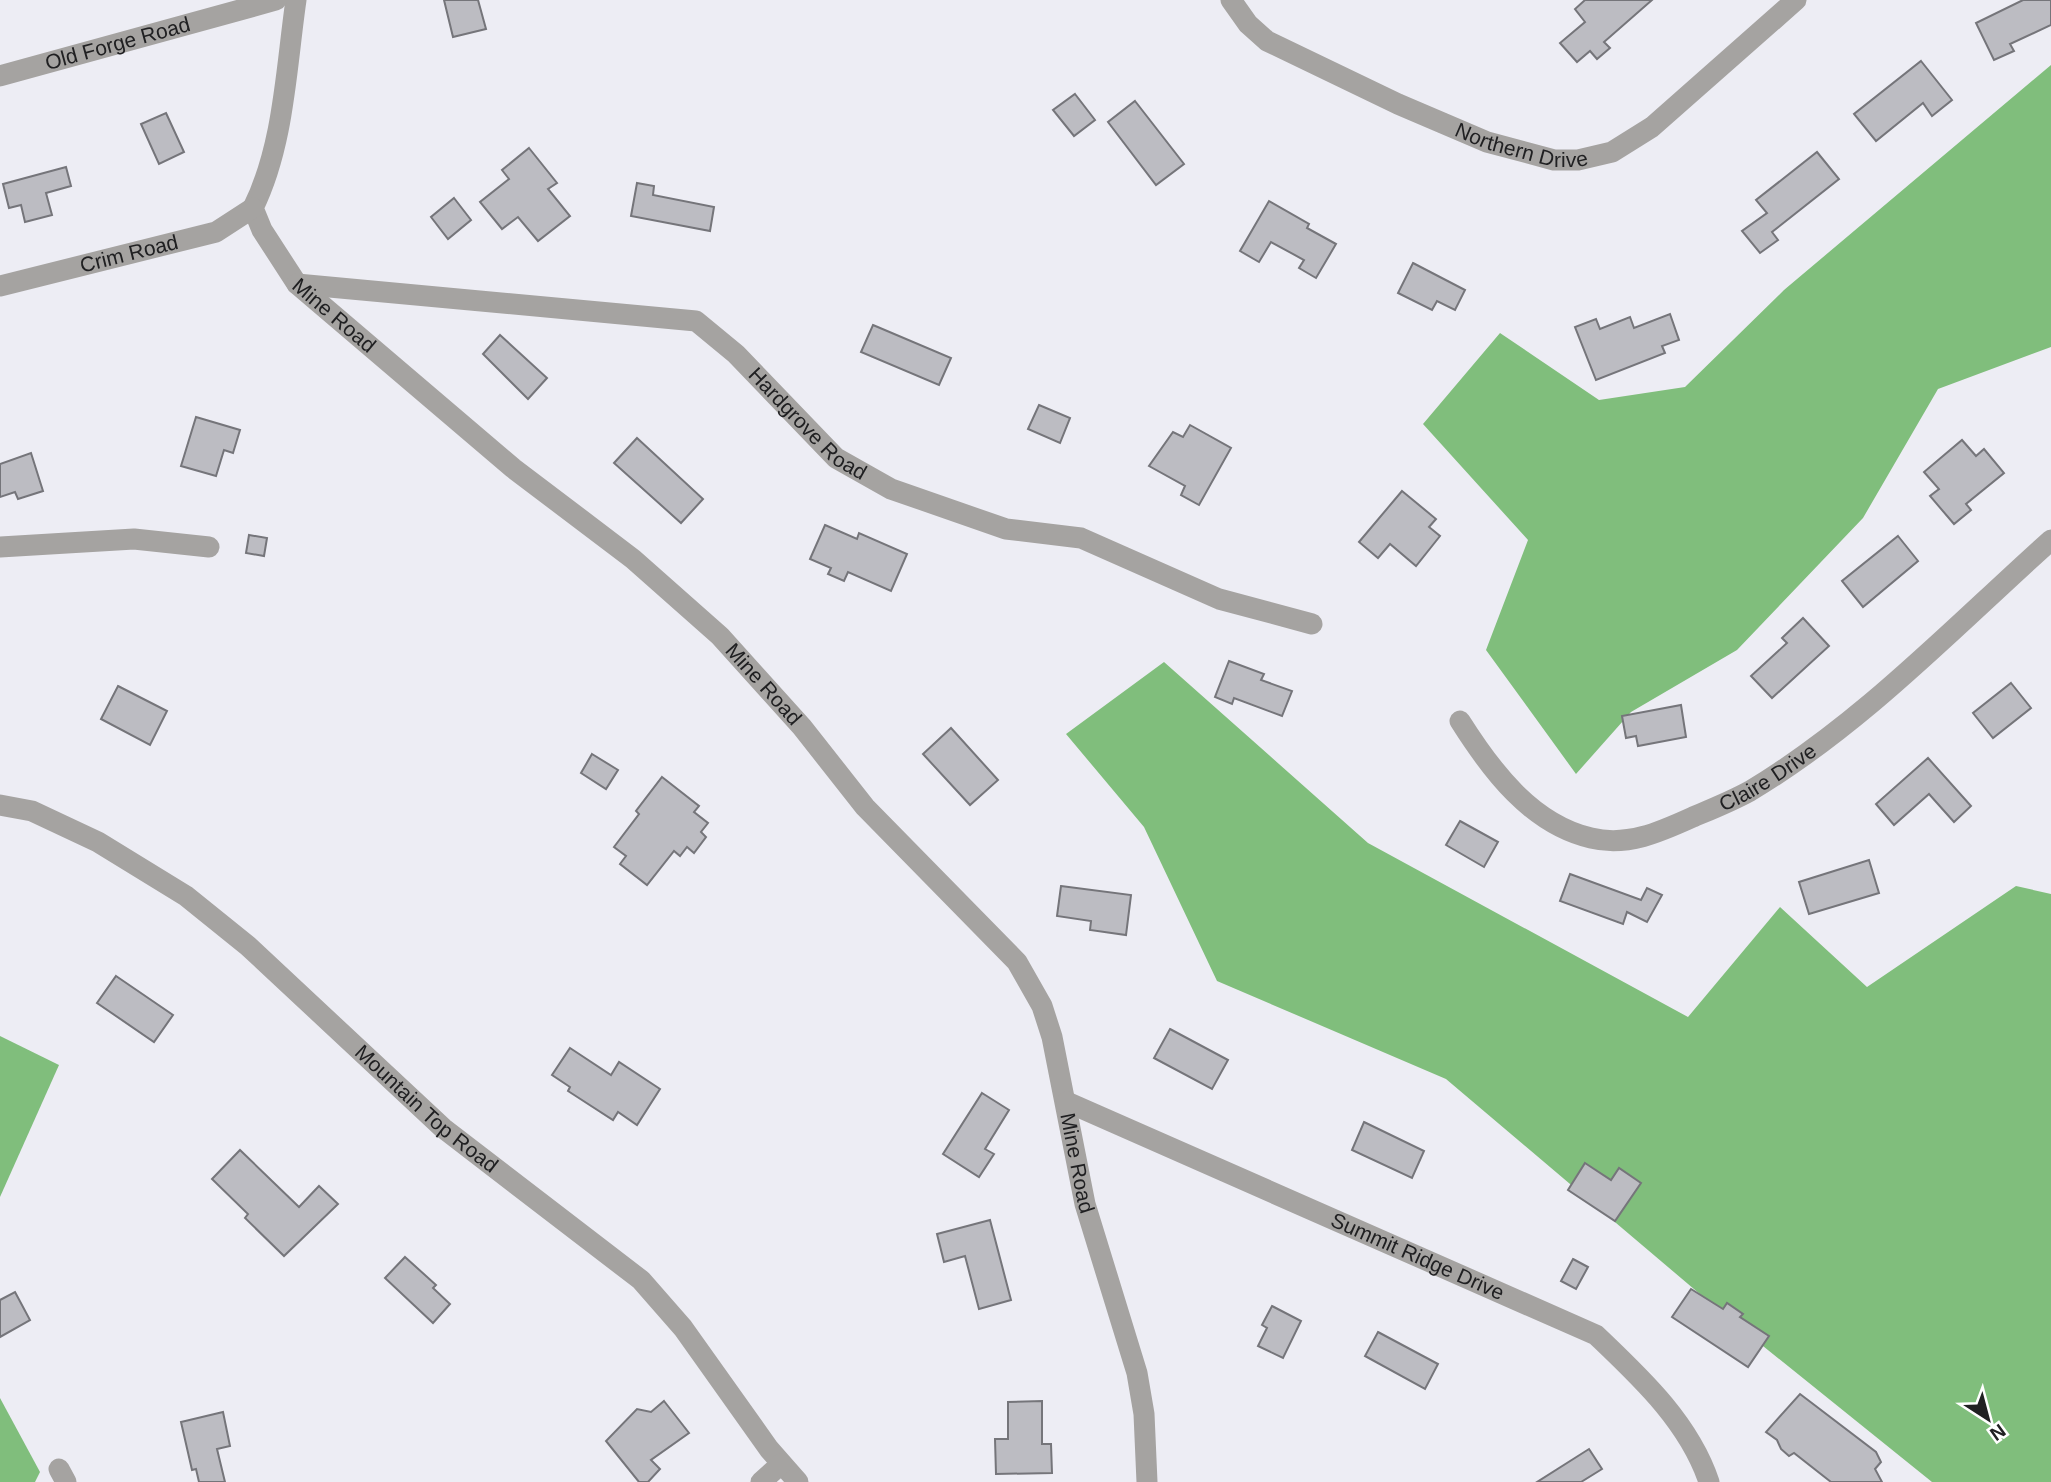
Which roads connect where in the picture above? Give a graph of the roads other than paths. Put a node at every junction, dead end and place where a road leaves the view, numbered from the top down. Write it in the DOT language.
graph roads {
  1 [pos="276,0"];
  2 [pos="296,0"];
  3 [pos="1231,0"];
  4 [pos="1796,0"];
  5 [pos="0,76"];
  6 [pos="253,208"];
  7 [pos="298,284"];
  8 [pos="0,286"];
  9 [pos="2051,540"];
  10 [pos="0,547"];
  11 [pos="209,547"];
  12 [pos="1312,624"];
  13 [pos="1460,721"];
  14 [pos="0,805"];
  15 [pos="1067,1102"];
  16 [pos="781,1464"];
  17 [pos="761,1482"];
  18 [pos="798,1482"];
  19 [pos="1147,1482"];
  20 [pos="1709,1482"];
  1 -- 5 [label="street, Old Forge Road"];
  2 -- 6 [label="street"];
  3 -- 4 [label="street, Northern Drive"];
  6 -- 7 [label="street, Mine Road"];
  6 -- 8 [label="street, Crim Road"];
  7 -- 12 [label="street, Hardgrove Road"];
  7 -- 15 [label="street, Mine Road"];
  9 -- 13 [label="street, Claire Drive"];
  10 -- 11 [label="street"];
  14 -- 16 [label="street, Mountain Top Road"];
  15 -- 19 [label="street, Mine Road"];
  15 -- 20 [label="street, Summit Ridge Drive"];
  16 -- 17 [label="street"];
  16 -- 18 [label="street, Mountain Top Road"];
}
